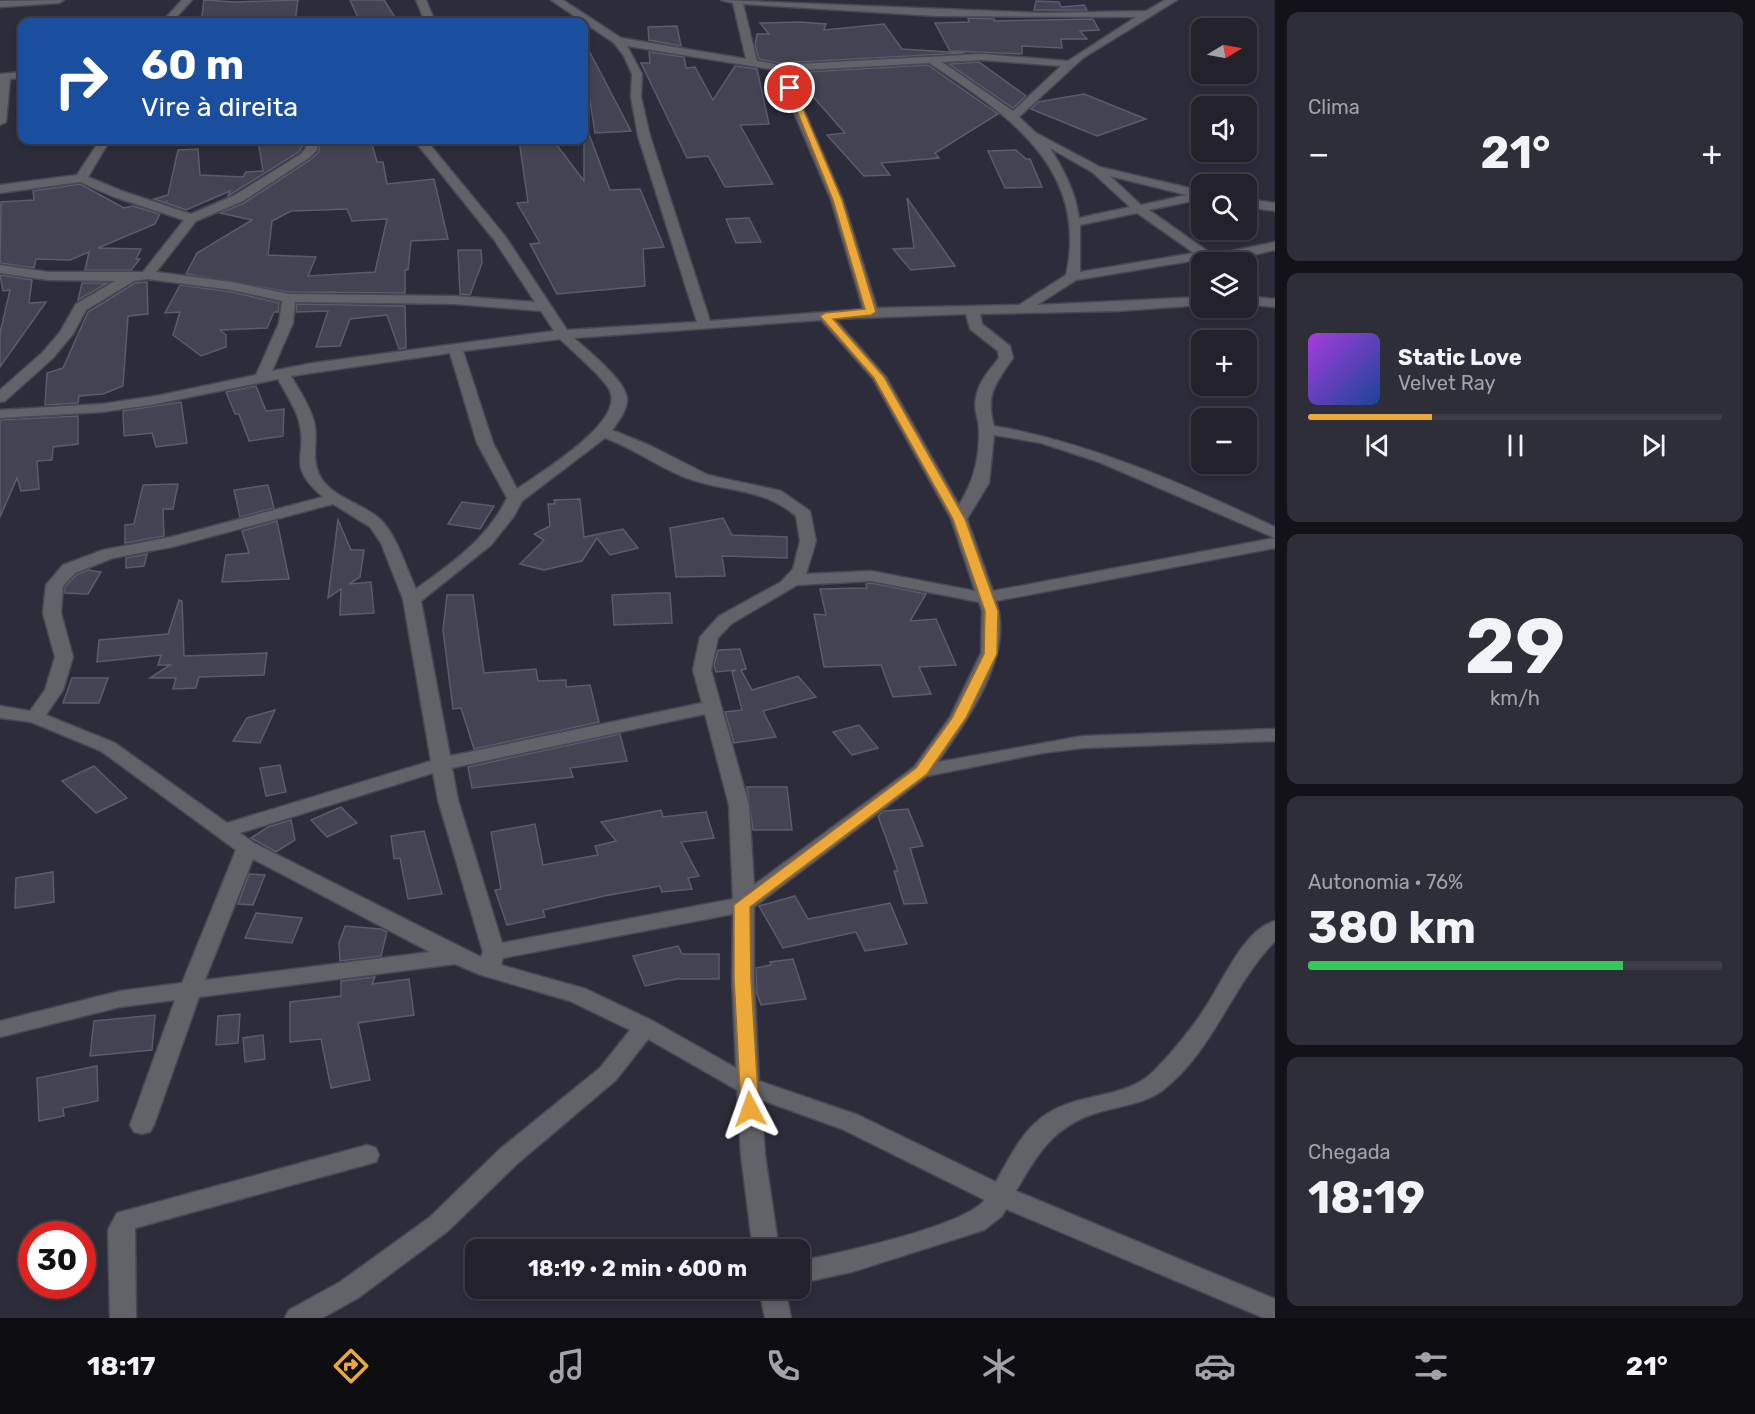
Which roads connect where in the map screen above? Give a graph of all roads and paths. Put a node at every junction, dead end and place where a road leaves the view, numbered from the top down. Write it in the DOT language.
graph roads {
  1 [pos="59,0"];
  2 [pos="187,0"];
  3 [pos="422,0"];
  4 [pos="556,0"];
  5 [pos="731,0"];
  6 [pos="1172,0"];
  7 [pos="0,4"];
  8 [pos="865,4"];
  9 [pos="1146,14"];
  10 [pos="171,18"];
  11 [pos="429,18"];
  12 [pos="583,18"];
  13 [pos="588,21"];
  14 [pos="618,41"];
  15 [pos="931,60"];
  16 [pos="752,64"];
  17 [pos="1070,64"];
  18 [pos="780,68"];
  19 [pos="18,75"];
  20 [pos="2,77"];
  21 [pos="1013,117"];
  22 [pos="0,122"];
  23 [pos="1035,136"];
  24 [pos="102,144"];
  25 [pos="312,144"];
  26 [pos="423,144"];
  27 [pos="1096,169"];
  28 [pos="81,178"];
  29 [pos="0,189"];
  30 [pos="1191,192"];
  31 [pos="1191,197"];
  32 [pos="1257,205"];
  33 [pos="1275,207"];
  34 [pos="1139,209"];
  35 [pos="192,218"];
  36 [pos="1074,223"];
  37 [pos="1275,246"];
  38 [pos="1200,252"];
  39 [pos="1245,252"];
  40 [pos="1191,262"];
  41 [pos="0,269"];
  42 [pos="147,274"];
  43 [pos="80,277"];
  44 [pos="131,278"];
  45 [pos="1072,278"];
  46 [pos="289,298"];
  47 [pos="1191,302"];
  48 [pos="81,307"];
  49 [pos="545,307"];
  50 [pos="1024,307"];
  51 [pos="972,308"];
  52 [pos="871,312"];
  53 [pos="825,316"];
  54 [pos="705,326"];
  55 [pos="563,334"];
  56 [pos="455,348"];
  57 [pos="282,372"];
  58 [pos="263,375"];
  59 [pos="0,398"];
  60 [pos="0,414"];
  61 [pos="987,429"];
  62 [pos="603,432"];
  63 [pos="335,498"];
  64 [pos="515,498"];
  65 [pos="959,519"];
  66 [pos="1275,533"];
  67 [pos="1275,543"];
  68 [pos="793,580"];
  69 [pos="985,598"];
  70 [pos="412,599"];
  71 [pos="711,707"];
  72 [pos="0,712"];
  73 [pos="35,717"];
  74 [pos="1275,735"];
  75 [pos="441,764"];
  76 [pos="921,771"];
  77 [pos="224,831"];
  78 [pos="247,848"];
  79 [pos="742,905"];
  80 [pos="1275,928"];
  81 [pos="458,956"];
  82 [pos="492,961"];
  83 [pos="190,990"];
  84 [pos="645,1027"];
  85 [pos="0,1029"];
  86 [pos="748,1086"];
  87 [pos="142,1125"];
  88 [pos="367,1155"];
  89 [pos="1001,1196"];
  90 [pos="764,1239"];
  91 [pos="810,1270"];
  92 [pos="774,1299"];
  93 [pos="1275,1311"];
  94 [pos="123,1318"];
  95 [pos="298,1318"];
  96 [pos="778,1318"];
  1 -- 7 [label="street"];
  2 -- 10 [label="street"];
  3 -- 11 [label="street"];
  4 -- 12 [label="street"];
  5 -- 8 [label="street"];
  5 -- 16 [label="street"];
  6 -- 9 [label="street"];
  8 -- 9 [label="street"];
  9 -- 17 [label="street"];
  13 -- 14 [label="street"];
  14 -- 16 [label="street"];
  14 -- 54 [label="street"];
  15 -- 17 [label="street"];
  15 -- 18 [label="street"];
  15 -- 21 [label="street"];
  16 -- 18 [label="street"];
  17 -- 21 [label="street"];
  18 -- 52 [label="street"];
  19 -- 20 [label="street"];
  20 -- 22 [label="street"];
  21 -- 23 [label="street"];
  23 -- 27 [label="street"];
  23 -- 36 [label="street"];
  24 -- 28 [label="street"];
  25 -- 35 [label="street"];
  26 -- 49 [label="street"];
  27 -- 30 [label="street"];
  27 -- 34 [label="street"];
  28 -- 29 [label="street"];
  28 -- 35 [label="street"];
  31 -- 34 [label="street"];
  32 -- 33 [label="street"];
  34 -- 36 [label="street"];
  34 -- 38 [label="street"];
  35 -- 42 [label="street"];
  36 -- 45 [label="street"];
  37 -- 39 [label="street"];
  40 -- 45 [label="street"];
  41 -- 43 [label="street"];
  42 -- 44 [label="street"];
  42 -- 46 [label="street"];
  43 -- 44 [label="street"];
  43 -- 48 [label="street"];
  44 -- 48 [label="street"];
  45 -- 50 [label="street"];
  46 -- 49 [label="street"];
  46 -- 58 [label="street"];
  47 -- 50 [label="street"];
  48 -- 59 [label="street"];
  49 -- 55 [label="street"];
  50 -- 51 [label="street"];
  51 -- 52 [label="street"];
  51 -- 61 [label="street"];
  52 -- 53 [label="street"];
  53 -- 54 [label="street"];
  53 -- 65 [label="street"];
  54 -- 55 [label="street"];
  55 -- 56 [label="street"];
  55 -- 62 [label="street"];
  56 -- 57 [label="street"];
  56 -- 64 [label="street"];
  57 -- 58 [label="street"];
  57 -- 63 [label="street"];
  58 -- 60 [label="street"];
  61 -- 65 [label="street"];
  61 -- 66 [label="street"];
  62 -- 64 [label="street"];
  62 -- 68 [label="street"];
  63 -- 70 [label="street"];
  63 -- 73 [label="street"];
  64 -- 70 [label="street"];
  65 -- 69 [label="street"];
  67 -- 69 [label="street"];
  68 -- 69 [label="street"];
  68 -- 71 [label="street"];
  69 -- 76 [label="street"];
  70 -- 75 [label="street"];
  71 -- 75 [label="street"];
  71 -- 79 [label="street"];
  72 -- 73 [label="street"];
  73 -- 77 [label="street"];
  74 -- 76 [label="street"];
  75 -- 77 [label="street"];
  75 -- 82 [label="street"];
  76 -- 79 [label="street"];
  77 -- 78 [label="street"];
  78 -- 81 [label="street"];
  78 -- 83 [label="street"];
  79 -- 82 [label="street"];
  79 -- 86 [label="street"];
  80 -- 89 [label="street"];
  81 -- 82 [label="street"];
  81 -- 83 [label="street"];
  82 -- 84 [label="street"];
  83 -- 85 [label="street"];
  83 -- 87 [label="street"];
  84 -- 86 [label="street"];
  84 -- 95 [label="street"];
  86 -- 89 [label="street"];
  86 -- 90 [label="street"];
  88 -- 94 [label="street"];
  89 -- 91 [label="street"];
  89 -- 93 [label="street"];
  92 -- 96 [label="street"];
}
